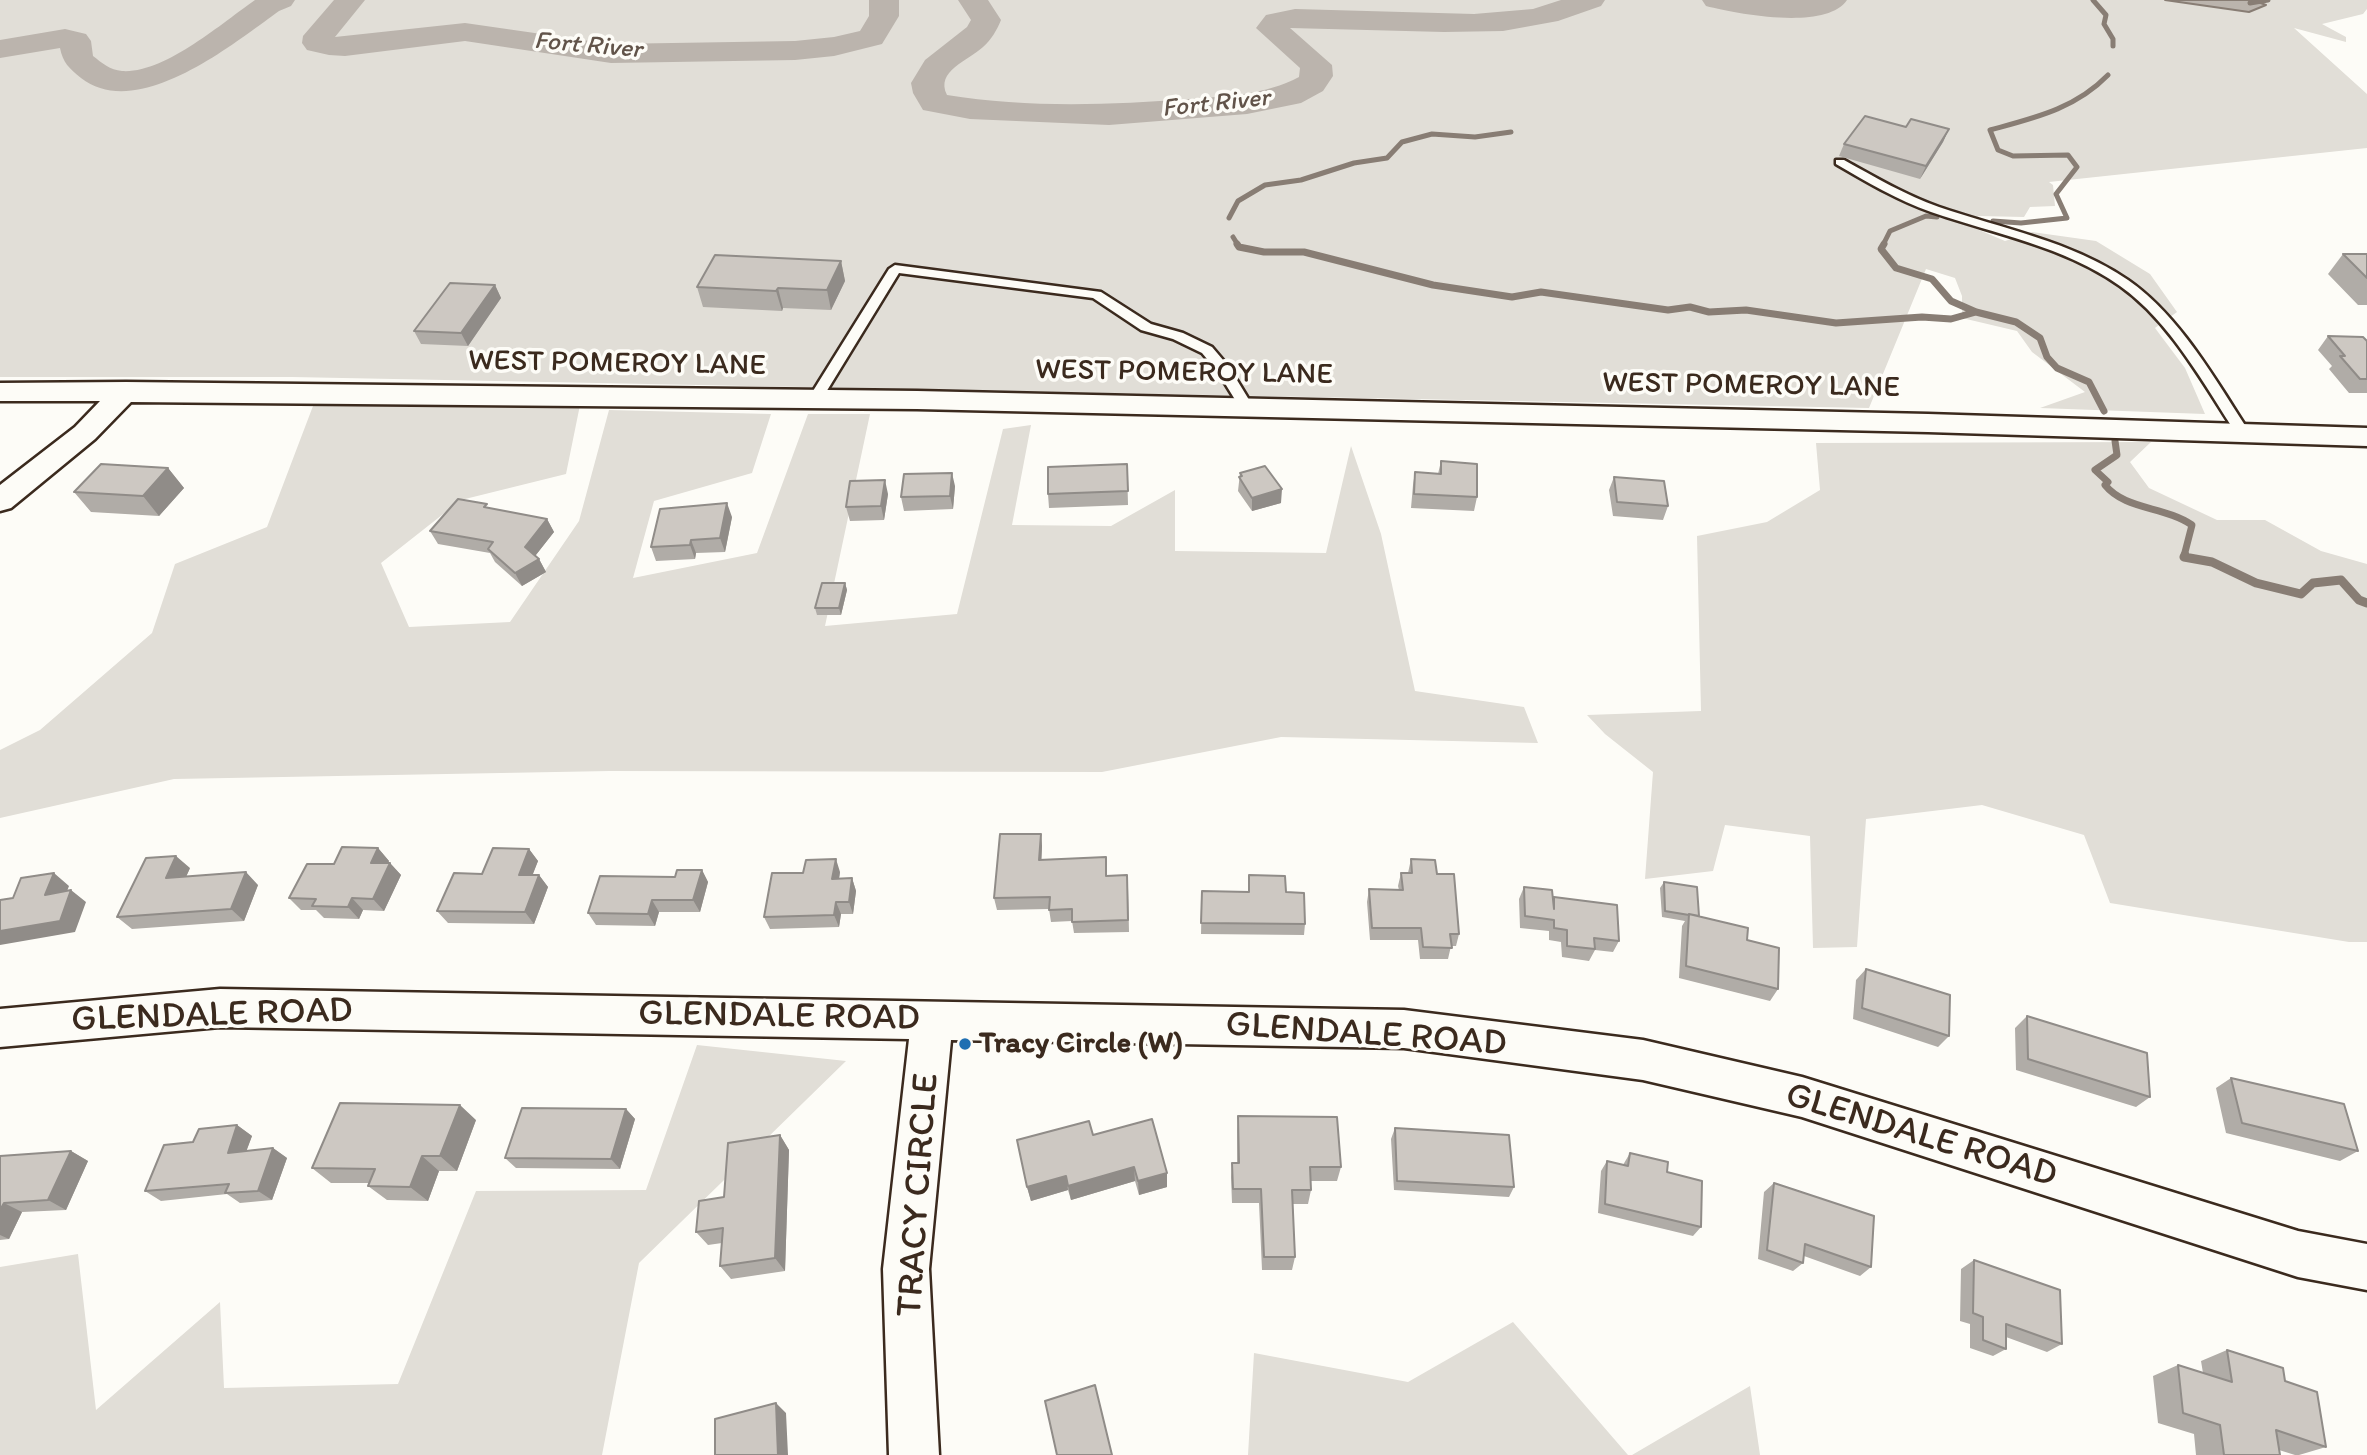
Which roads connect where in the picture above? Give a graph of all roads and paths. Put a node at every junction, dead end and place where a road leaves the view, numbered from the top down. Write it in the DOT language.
graph roads {
  1 [pos="1840,162"];
  2 [pos="126,391"];
  3 [pos="0,392"];
  4 [pos="815,399"];
  5 [pos="1247,408"];
  6 [pos="2243,433"];
  7 [pos="2367,437"];
  8 [pos="0,501"];
  9 [pos="932,1019"];
  10 [pos="0,1028"];
  11 [pos="2367,1267"];
  12 [pos="914,1455"];
  1 -- 6 [label="lane"];
  2 -- 3 [label="street, WEST POMEROY LANE"];
  2 -- 4 [label="street, WEST POMEROY LANE"];
  2 -- 8 [label="street"];
  4 -- 5 [label="street, WEST POMEROY LANE"];
  4 -- 5 [label="lane"];
  5 -- 6 [label="street, WEST POMEROY LANE"];
  6 -- 7 [label="street, WEST POMEROY LANE"];
  9 -- 10 [label="street, GLENDALE ROAD"];
  9 -- 11 [label="street, GLENDALE ROAD"];
  9 -- 12 [label="street, TRACY CIRCLE"];
}
